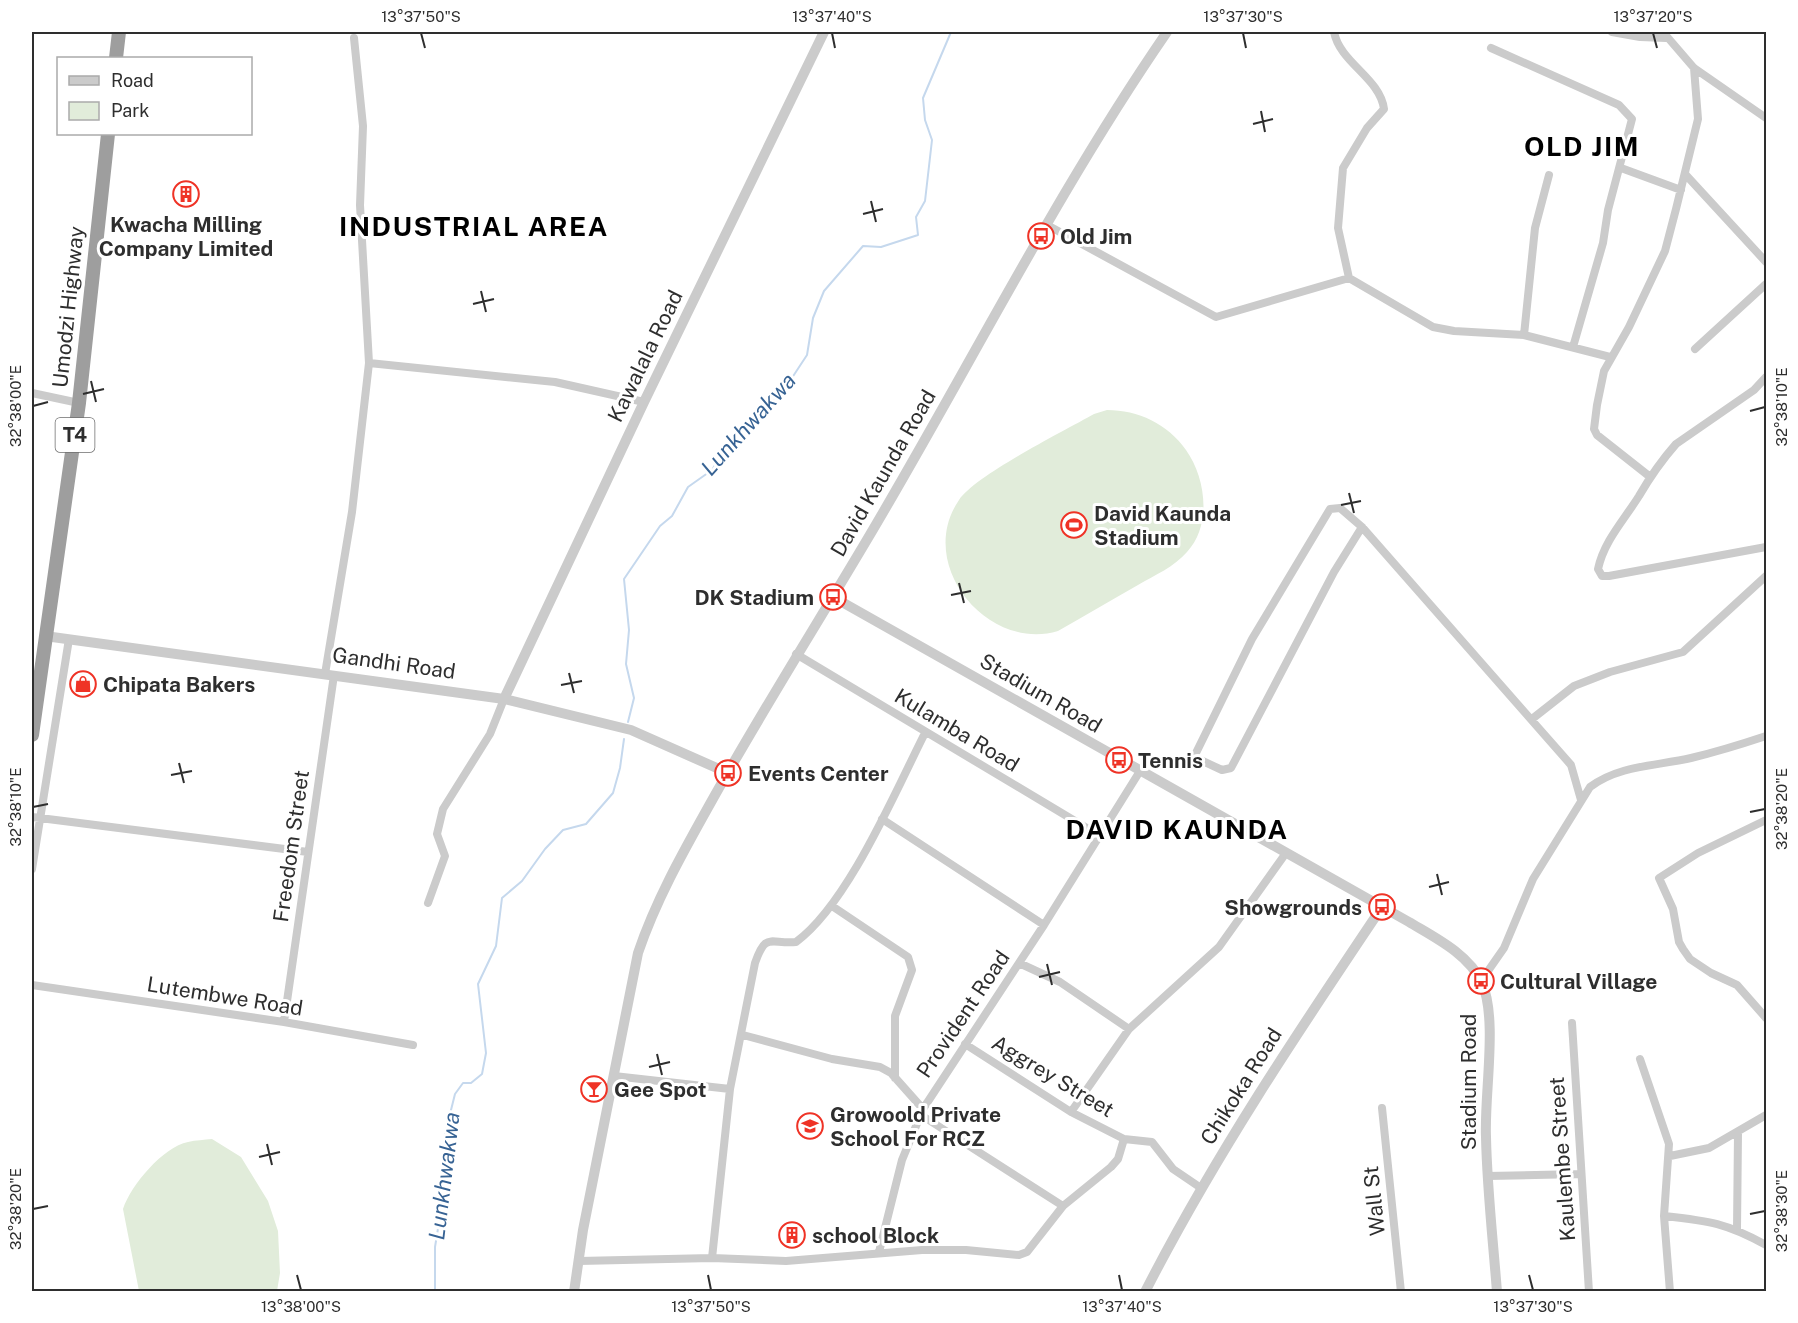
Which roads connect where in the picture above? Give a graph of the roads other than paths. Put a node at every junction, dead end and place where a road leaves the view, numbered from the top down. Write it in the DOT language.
graph roads {
  1 [pos="119,32"];
  2 [pos="824,32"];
  3 [pos="1167,32"];
  4 [pos="1334,32"];
  5 [pos="1612,32"];
  6 [pos="1664,35"];
  7 [pos="354,38"];
  8 [pos="1491,48"];
  9 [pos="116,57"];
  10 [pos="1694,68"];
  11 [pos="1767,118"];
  12 [pos="108,135"];
  13 [pos="1621,168"];
  14 [pos="1685,174"];
  15 [pos="1549,175"];
  16 [pos="1681,190"];
  17 [pos="1047,225"];
  18 [pos="1767,261"];
  19 [pos="1353,281"];
  20 [pos="1767,284"];
  21 [pos="1524,334"];
  22 [pos="1573,347"];
  23 [pos="1695,349"];
  24 [pos="1610,357"];
  25 [pos="369,363"];
  26 [pos="1767,377"];
  27 [pos="32,393"];
  28 [pos="644,402"];
  29 [pos="79,403"];
  30 [pos="1649,476"];
  31 [pos="1362,527"];
  32 [pos="1767,547"];
  33 [pos="1767,576"];
  34 [pos="833,597"];
  35 [pos="45,636"];
  36 [pos="69,639"];
  37 [pos="796,654"];
  38 [pos="330,674"];
  39 [pos="504,699"];
  40 [pos="1532,719"];
  41 [pos="925,733"];
  42 [pos="32,735"];
  43 [pos="1767,736"];
  44 [pos="1140,771"];
  45 [pos="728,773"];
  46 [pos="1581,800"];
  47 [pos="35,818"];
  48 [pos="882,819"];
  49 [pos="1767,820"];
  50 [pos="1100,836"];
  51 [pos="309,852"];
  52 [pos="1286,853"];
  53 [pos="32,869"];
  54 [pos="428,903"];
  55 [pos="832,906"];
  56 [pos="1382,907"];
  57 [pos="1044,926"];
  58 [pos="1019,963"];
  59 [pos="1481,981"];
  60 [pos="32,985"];
  61 [pos="1767,1018"];
  62 [pos="284,1022"];
  63 [pos="1572,1023"];
  64 [pos="1129,1029"];
  65 [pos="743,1035"];
  66 [pos="964,1044"];
  67 [pos="413,1045"];
  68 [pos="1640,1059"];
  69 [pos="614,1076"];
  70 [pos="895,1078"];
  71 [pos="730,1089"];
  72 [pos="1382,1108"];
  73 [pos="922,1112"];
  74 [pos="1071,1112"];
  75 [pos="1767,1115"];
  76 [pos="1738,1133"];
  77 [pos="1124,1139"];
  78 [pos="1670,1156"];
  79 [pos="1581,1174"];
  80 [pos="1488,1176"];
  81 [pos="1201,1188"];
  82 [pos="1063,1206"];
  83 [pos="1664,1216"];
  84 [pos="1737,1229"];
  85 [pos="1767,1245"];
  86 [pos="879,1252"];
  87 [pos="712,1258"];
  88 [pos="579,1261"];
  89 [pos="574,1292"];
  90 [pos="1145,1292"];
  91 [pos="1401,1292"];
  92 [pos="1497,1292"];
  93 [pos="1589,1292"];
  94 [pos="1671,1292"];
  1 -- 9 [label="highway"];
  2 -- 28 [label="street, Kawalala Road"];
  3 -- 17 [label="street, David Kaunda Road"];
  4 -- 19 [label="street"];
  5 -- 6 [label="street"];
  6 -- 10 [label="street"];
  7 -- 25 [label="street, Freedom Street"];
  8 -- 13 [label="street"];
  10 -- 11 [label="street"];
  10 -- 14 [label="street"];
  12 -- 29 [label="highway, Umodzi Highway / T4"];
  13 -- 16 [label="street"];
  13 -- 22 [label="street"];
  14 -- 16 [label="street"];
  14 -- 18 [label="street"];
  15 -- 21 [label="street"];
  16 -- 24 [label="street"];
  17 -- 19 [label="street"];
  17 -- 34 [label="street, David Kaunda Road"];
  19 -- 21 [label="street"];
  20 -- 23 [label="street"];
  21 -- 22 [label="street"];
  22 -- 24 [label="street"];
  24 -- 30 [label="street"];
  25 -- 28 [label="street"];
  25 -- 38 [label="street, Freedom Street"];
  26 -- 30 [label="street"];
  27 -- 29 [label="street"];
  28 -- 39 [label="street, Kawalala Road"];
  29 -- 35 [label="highway, Umodzi Highway / T4"];
  30 -- 32 [label="street"];
  31 -- 31 [label="street"];
  31 -- 40 [label="street"];
  33 -- 40 [label="street"];
  34 -- 37 [label="street, David Kaunda Road"];
  34 -- 44 [label="street, Stadium Road"];
  35 -- 36 [label="street, Gandhi Road"];
  35 -- 42 [label="highway, Umodzi Highway / T4"];
  36 -- 38 [label="street, Gandhi Road"];
  36 -- 47 [label="street"];
  37 -- 41 [label="street, Kulamba Road"];
  37 -- 45 [label="street, David Kaunda Road"];
  38 -- 39 [label="street, Gandhi Road"];
  38 -- 51 [label="street, Freedom Street"];
  39 -- 45 [label="street, Gandhi Road"];
  39 -- 54 [label="street"];
  40 -- 46 [label="street"];
  41 -- 48 [label="street"];
  41 -- 50 [label="street, Kulamba Road"];
  43 -- 46 [label="street"];
  44 -- 50 [label="street, Provident Road"];
  44 -- 52 [label="street, Stadium Road"];
  45 -- 69 [label="street, David Kaunda Road"];
  46 -- 59 [label="street"];
  47 -- 51 [label="street"];
  47 -- 53 [label="street"];
  48 -- 55 [label="street"];
  48 -- 57 [label="street"];
  49 -- 61 [label="street"];
  50 -- 57 [label="street, Provident Road"];
  51 -- 62 [label="street, Freedom Street"];
  52 -- 56 [label="street, Stadium Road"];
  52 -- 64 [label="street"];
  55 -- 65 [label="street"];
  55 -- 70 [label="street"];
  56 -- 59 [label="street, Stadium Road"];
  56 -- 81 [label="street, Chikoka Road"];
  57 -- 58 [label="street, Provident Road"];
  58 -- 64 [label="street"];
  58 -- 66 [label="street, Provident Road"];
  59 -- 80 [label="street, Stadium Road"];
  60 -- 62 [label="street, Lutembwe Road"];
  62 -- 67 [label="street, Lutembwe Road"];
  63 -- 79 [label="street, Kaulembe Street"];
  64 -- 74 [label="street"];
  65 -- 70 [label="street"];
  65 -- 71 [label="street"];
  66 -- 73 [label="street, Provident Road"];
  66 -- 74 [label="street, Aggrey Street"];
  68 -- 78 [label="street"];
  69 -- 71 [label="street"];
  69 -- 88 [label="street, David Kaunda Road"];
  70 -- 73 [label="street"];
  71 -- 87 [label="street"];
  72 -- 91 [label="street, Wall St"];
  73 -- 82 [label="street"];
  73 -- 86 [label="street, Provident Road"];
  74 -- 77 [label="street, Aggrey Street"];
  75 -- 76 [label="street"];
  76 -- 78 [label="street"];
  76 -- 84 [label="street"];
  77 -- 81 [label="street, Aggrey Street"];
  77 -- 82 [label="street"];
  78 -- 83 [label="street"];
  79 -- 80 [label="street"];
  79 -- 93 [label="street, Kaulembe Street"];
  80 -- 92 [label="street, Stadium Road"];
  81 -- 90 [label="street, Chikoka Road"];
  82 -- 86 [label="street"];
  83 -- 84 [label="street"];
  83 -- 94 [label="street"];
  84 -- 85 [label="street"];
  86 -- 87 [label="street"];
  87 -- 88 [label="street"];
  88 -- 89 [label="street, David Kaunda Road"];
}
